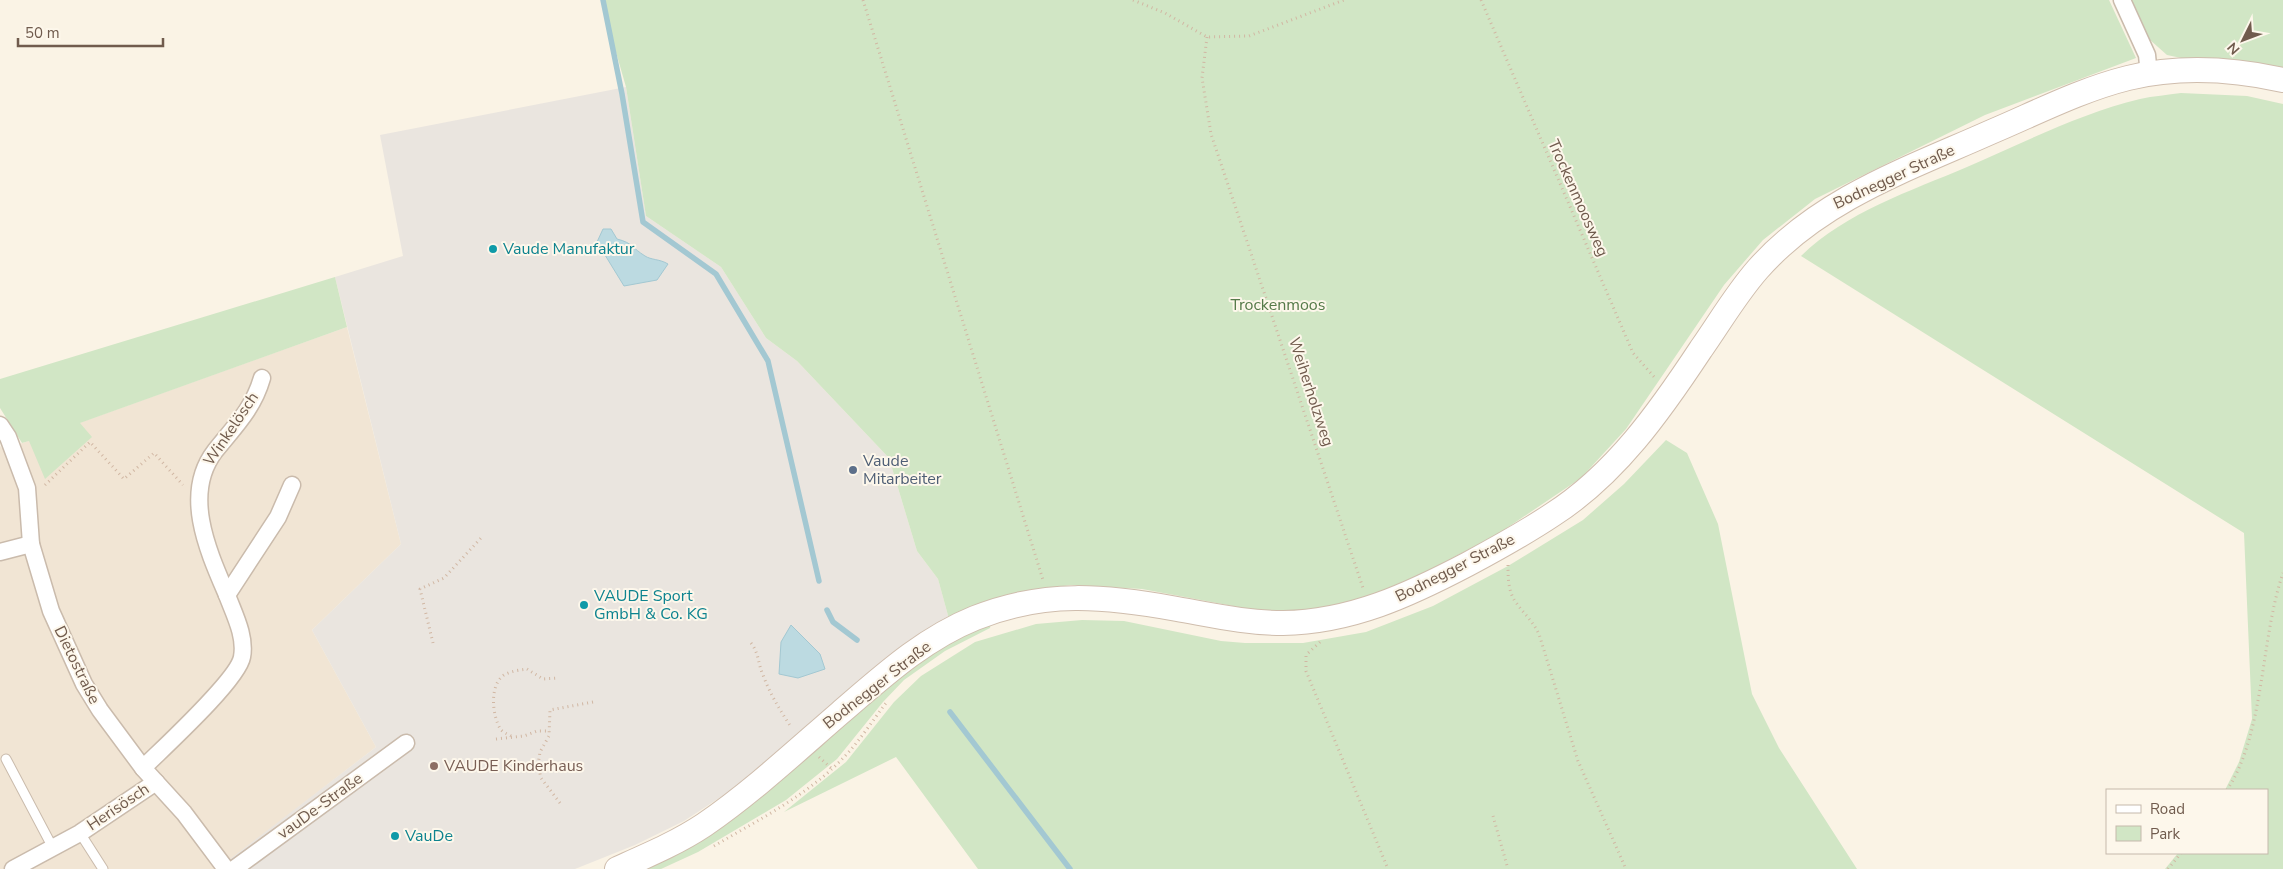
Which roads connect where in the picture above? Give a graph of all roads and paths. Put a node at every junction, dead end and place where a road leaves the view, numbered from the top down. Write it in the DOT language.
graph roads {
  1 [pos="864,0"];
  2 [pos="1134,0"];
  3 [pos="1344,0"];
  4 [pos="1481,0"];
  5 [pos="2122,0"];
  6 [pos="1207,37"];
  7 [pos="2149,75"];
  8 [pos="2283,80"];
  9 [pos="262,378"];
  10 [pos="1671,394"];
  11 [pos="0,425"];
  12 [pos="292,485"];
  13 [pos="26,488"];
  14 [pos="198,502"];
  15 [pos="480,538"];
  16 [pos="31,544"];
  17 [pos="0,552"];
  18 [pos="1500,566"];
  19 [pos="2283,573"];
  20 [pos="227,595"];
  21 [pos="1048,598"];
  22 [pos="1371,608"];
  23 [pos="1325,636"];
  24 [pos="433,643"];
  25 [pos="751,643"];
  26 [pos="558,678"];
  27 [pos="888,701"];
  28 [pos="593,702"];
  29 [pos="791,727"];
  30 [pos="550,731"];
  31 [pos="511,736"];
  32 [pos="496,739"];
  33 [pos="406,743"];
  34 [pos="818,756"];
  35 [pos="6,759"];
  36 [pos="143,768"];
  37 [pos="832,768"];
  38 [pos="156,782"];
  39 [pos="2227,789"];
  40 [pos="560,803"];
  41 [pos="1493,816"];
  42 [pos="80,833"];
  43 [pos="53,848"];
  44 [pos="710,849"];
  45 [pos="2180,854"];
  46 [pos="13,869"];
  47 [pos="103,869"];
  48 [pos="226,869"];
  49 [pos="234,869"];
  50 [pos="617,869"];
  51 [pos="1388,869"];
  52 [pos="1508,869"];
  53 [pos="1626,869"];
  54 [pos="2168,869"];
  1 -- 21 [label="path"];
  2 -- 6 [label="path"];
  3 -- 6 [label="path"];
  4 -- 10 [label="path, Trockenmoosweg"];
  5 -- 7 [label="street"];
  6 -- 22 [label="path, Weiherholzweg"];
  7 -- 8 [label="main road, Bodnegger Straße"];
  7 -- 10 [label="main road, Bodnegger Straße"];
  9 -- 14 [label="street, Winkelösch"];
  10 -- 22 [label="main road, Bodnegger Straße"];
  11 -- 13 [label="street, Dietostraße"];
  12 -- 20 [label="street"];
  13 -- 14 [label="path"];
  13 -- 16 [label="street, Dietostraße"];
  14 -- 20 [label="street, Winkelösch"];
  15 -- 24 [label="path"];
  16 -- 17 [label="street"];
  16 -- 36 [label="street, Dietostraße"];
  18 -- 53 [label="path"];
  19 -- 39 [label="path"];
  20 -- 36 [label="street, Winkelösch"];
  21 -- 22 [label="main road, Bodnegger Straße"];
  21 -- 50 [label="main road, Bodnegger Straße"];
  23 -- 51 [label="path"];
  25 -- 29 [label="path"];
  26 -- 31 [label="path"];
  27 -- 37 [label="path"];
  28 -- 30 [label="path"];
  30 -- 31 [label="path"];
  30 -- 40 [label="path"];
  31 -- 32 [label="path"];
  33 -- 49 [label="street, vauDe-Straße"];
  34 -- 37 [label="path"];
  35 -- 43 [label="lane"];
  36 -- 38 [label="street, Dietostraße"];
  37 -- 44 [label="path"];
  38 -- 42 [label="street, Herisösch"];
  38 -- 48 [label="street, Dietostraße"];
  41 -- 52 [label="path"];
  42 -- 43 [label="street, Herisösch"];
  42 -- 47 [label="lane, Herisösch"];
  43 -- 46 [label="street, Herisösch"];
  45 -- 54 [label="path"];
}
